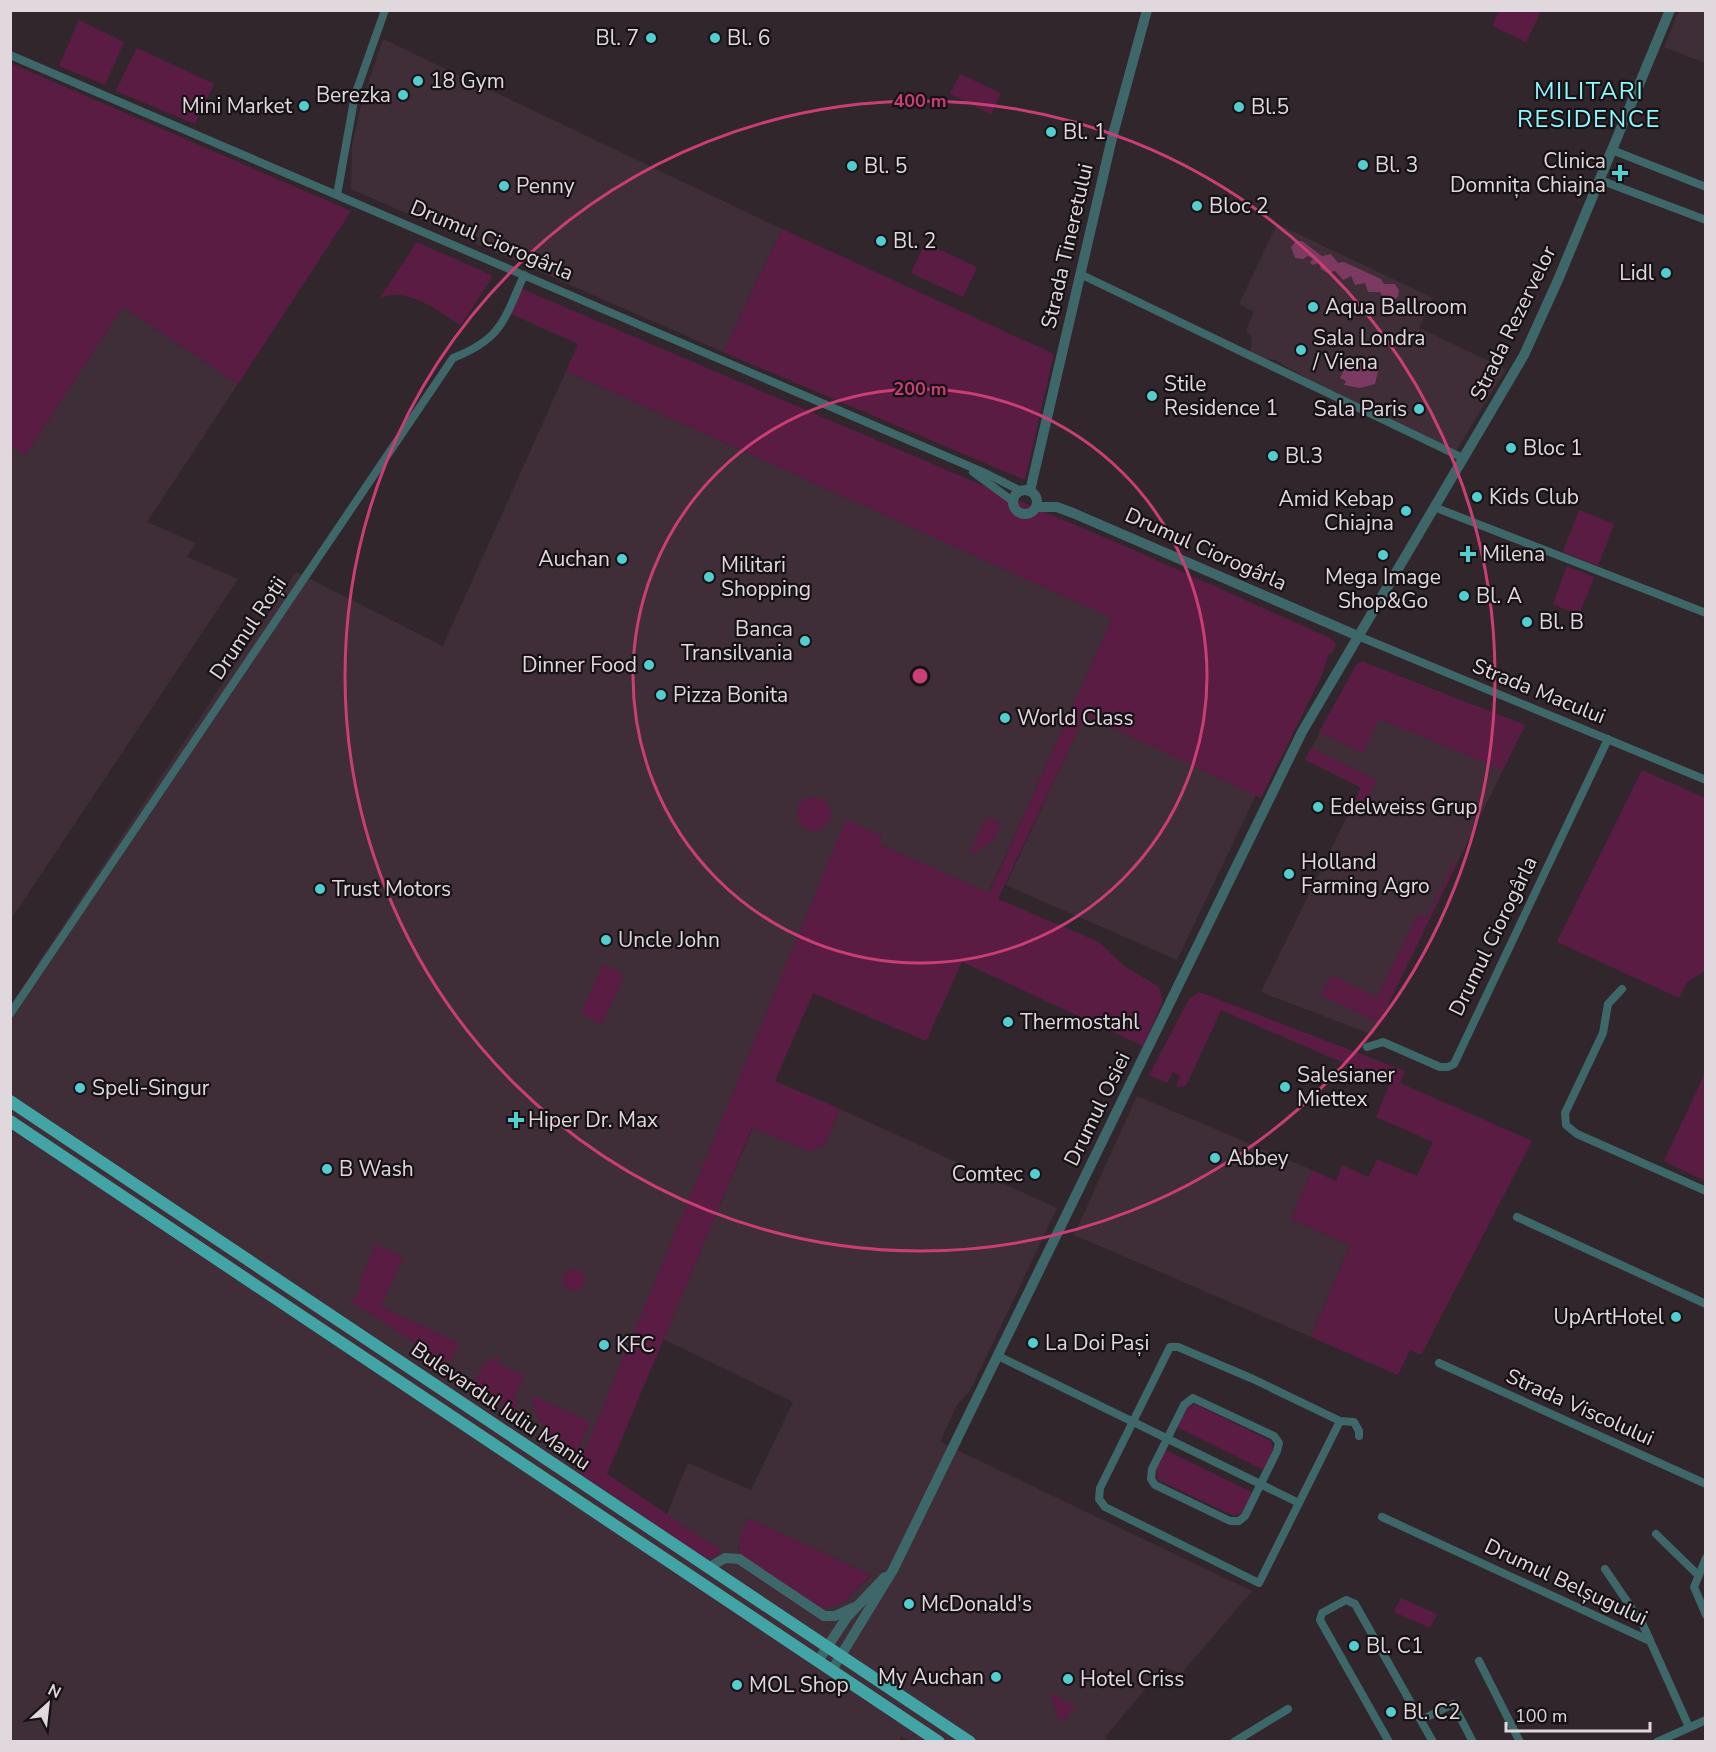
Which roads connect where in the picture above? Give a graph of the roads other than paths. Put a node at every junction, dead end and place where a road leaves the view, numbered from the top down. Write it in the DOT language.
graph roads {
  1 [pos="385,10"];
  2 [pos="1147,10"];
  3 [pos="1670,10"];
  4 [pos="10,55"];
  5 [pos="1612,150"];
  6 [pos="1600,180"];
  7 [pos="1706,187"];
  8 [pos="337,195"];
  9 [pos="1706,220"];
  10 [pos="1080,274"];
  11 [pos="524,275"];
  12 [pos="1463,458"];
  13 [pos="957,463"];
  14 [pos="1026,491"];
  15 [pos="1014,502"];
  16 [pos="1036,507"];
  17 [pos="1434,507"];
  18 [pos="1706,613"];
  19 [pos="1358,636"];
  20 [pos="1377,645"];
  21 [pos="1347,654"];
  22 [pos="1608,739"];
  23 [pos="1706,780"];
  24 [pos="1622,989"];
  25 [pos="10,1014"];
  26 [pos="1367,1047"];
  27 [pos="10,1101"];
  28 [pos="10,1121"];
  29 [pos="1706,1191"];
  30 [pos="1517,1217"];
  31 [pos="225,1264"];
  32 [pos="258,1267"];
  33 [pos="1706,1304"];
  34 [pos="998,1356"];
  35 [pos="1439,1363"];
  36 [pos="450,1395"];
  37 [pos="462,1403"];
  38 [pos="442,1409"];
  39 [pos="454,1417"];
  40 [pos="1340,1421"];
  41 [pos="1132,1422"];
  42 [pos="1359,1436"];
  43 [pos="1167,1439"];
  44 [pos="1261,1484"];
  45 [pos="1706,1484"];
  46 [pos="1299,1503"];
  47 [pos="1382,1517"];
  48 [pos="1656,1534"];
  49 [pos="1706,1558"];
  50 [pos="708,1568"];
  51 [pos="1605,1569"];
  52 [pos="893,1570"];
  53 [pos="1697,1574"];
  54 [pos="857,1606"];
  55 [pos="1706,1615"];
  56 [pos="1650,1641"];
  57 [pos="827,1647"];
  58 [pos="841,1656"];
  59 [pos="818,1661"];
  60 [pos="1479,1661"];
  61 [pos="832,1670"];
  62 [pos="1288,1709"];
  63 [pos="1421,1720"];
  64 [pos="1706,1720"];
  65 [pos="1689,1727"];
  66 [pos="939,1742"];
  67 [pos="970,1742"];
  68 [pos="1234,1742"];
  69 [pos="1389,1742"];
  70 [pos="1433,1742"];
  71 [pos="1473,1742"];
  72 [pos="1520,1742"];
  73 [pos="1657,1742"];
  1 -- 8 [label="street"];
  2 -- 10 [label="street, Strada Tineretului"];
  3 -- 5 [label="street, Strada Rezervelor"];
  4 -- 8 [label="street, Drumul Ciorogârla"];
  5 -- 6 [label="street, Strada Rezervelor"];
  5 -- 7 [label="street"];
  6 -- 9 [label="street"];
  6 -- 12 [label="street, Strada Rezervelor"];
  8 -- 11 [label="street, Drumul Ciorogârla"];
  10 -- 12 [label="street"];
  10 -- 14 [label="street, Strada Tineretului"];
  11 -- 13 [label="street, Drumul Ciorogârla"];
  11 -- 25 [label="street, Drumul Roții"];
  12 -- 17 [label="street, Strada Rezervelor"];
  13 -- 14 [label="street, Drumul Ciorogârla"];
  13 -- 15 [label="street, Drumul Ciorogârla"];
  14 -- 15 [label="street"];
  14 -- 16 [label="street"];
  15 -- 16 [label="street"];
  16 -- 19 [label="street, Drumul Ciorogârla"];
  17 -- 18 [label="street"];
  17 -- 19 [label="street, Strada Rezervelor"];
  19 -- 20 [label="street, Strada Macului"];
  19 -- 21 [label="street, Drumul Osiei"];
  20 -- 21 [label="street"];
  20 -- 22 [label="street, Strada Macului"];
  21 -- 34 [label="street, Drumul Osiei"];
  22 -- 23 [label="street, Strada Macului"];
  22 -- 26 [label="street, Drumul Ciorogârla"];
  24 -- 29 [label="street"];
  27 -- 32 [label="main road, Bulevardul Iuliu Maniu"];
  28 -- 31 [label="main road, Bulevardul Iuliu Maniu"];
  30 -- 33 [label="street"];
  31 -- 32 [label="main road"];
  31 -- 38 [label="main road, Bulevardul Iuliu Maniu"];
  32 -- 36 [label="main road, Bulevardul Iuliu Maniu"];
  34 -- 41 [label="street"];
  34 -- 52 [label="street, Drumul Osiei"];
  35 -- 45 [label="street, Strada Viscolului"];
  36 -- 37 [label="main road, Bulevardul Iuliu Maniu"];
  36 -- 38 [label="main road"];
  37 -- 39 [label="main road"];
  37 -- 50 [label="main road, Bulevardul Iuliu Maniu"];
  38 -- 39 [label="main road, Bulevardul Iuliu Maniu"];
  39 -- 59 [label="main road, Bulevardul Iuliu Maniu"];
  40 -- 41 [label="street"];
  40 -- 42 [label="street"];
  40 -- 46 [label="street"];
  41 -- 43 [label="street"];
  41 -- 46 [label="street"];
  43 -- 44 [label="street"];
  43 -- 44 [label="street"];
  43 -- 44 [label="street"];
  44 -- 46 [label="street"];
  47 -- 56 [label="street, Drumul Belșugului"];
  48 -- 53 [label="street"];
  49 -- 53 [label="street"];
  50 -- 54 [label="street"];
  50 -- 57 [label="main road, Bulevardul Iuliu Maniu"];
  51 -- 56 [label="street"];
  52 -- 54 [label="street, Drumul Osiei"];
  52 -- 58 [label="street, Drumul Osiei"];
  53 -- 55 [label="street"];
  54 -- 57 [label="street, Drumul Osiei"];
  56 -- 65 [label="street, Drumul Belșugului"];
  57 -- 58 [label="main road, Bulevardul Iuliu Maniu"];
  57 -- 59 [label="street, Drumul Osiei"];
  58 -- 61 [label="street, Drumul Osiei"];
  58 -- 67 [label="main road, Bulevardul Iuliu Maniu"];
  59 -- 61 [label="main road, Bulevardul Iuliu Maniu"];
  60 -- 72 [label="street"];
  61 -- 66 [label="main road, Bulevardul Iuliu Maniu"];
  62 -- 68 [label="street"];
  63 -- 69 [label="street"];
  63 -- 70 [label="street"];
  63 -- 71 [label="street"];
  64 -- 65 [label="street"];
  65 -- 73 [label="street"];
}
